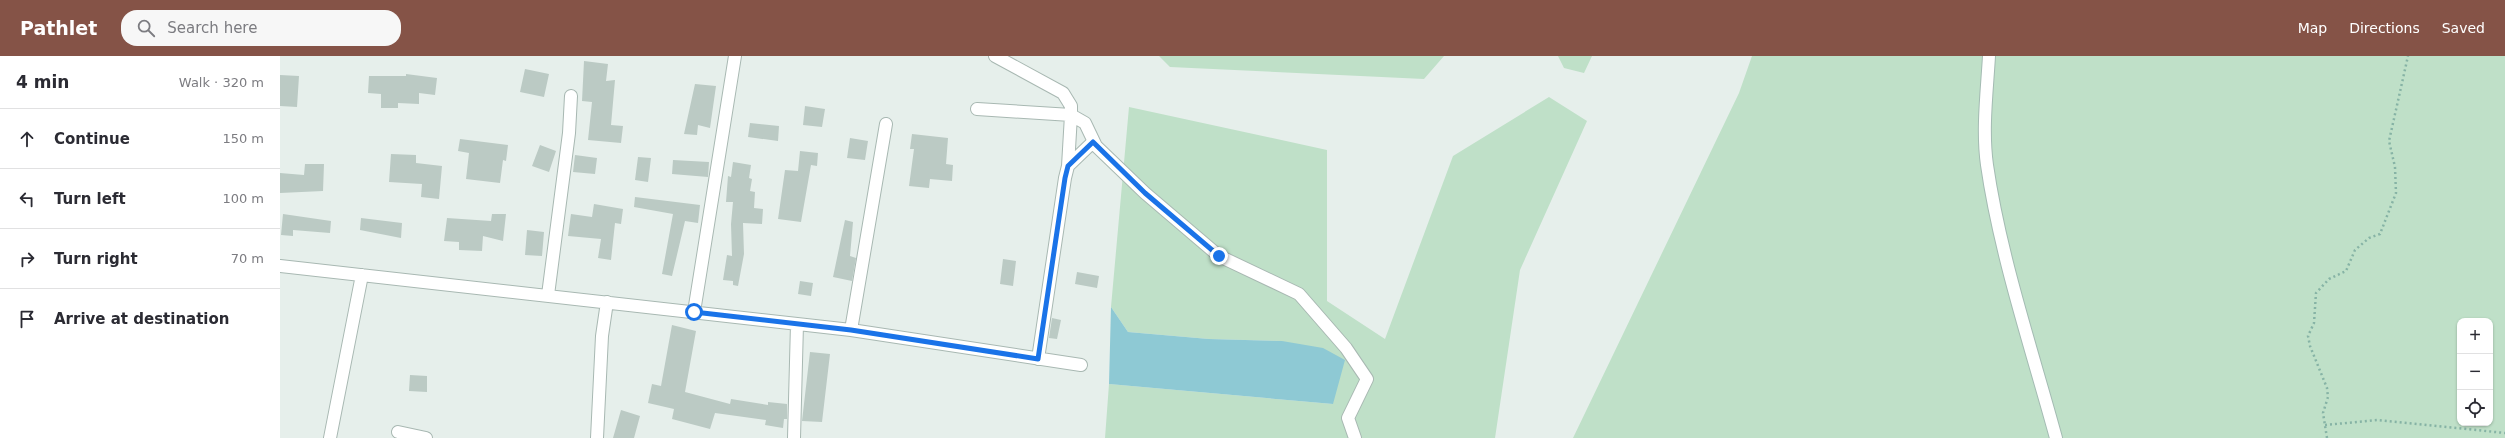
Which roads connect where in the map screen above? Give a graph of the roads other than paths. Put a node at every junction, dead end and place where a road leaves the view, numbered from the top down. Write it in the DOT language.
graph roads {
  1 [pos="736,56"];
  2 [pos="995,56"];
  3 [pos="1989,56"];
  4 [pos="571,96"];
  5 [pos="977,109"];
  6 [pos="1072,115"];
  7 [pos="886,124"];
  8 [pos="1093,142"];
  9 [pos="1068,166"];
  10 [pos="280,266"];
  11 [pos="362,275"];
  12 [pos="548,295"];
  13 [pos="607,302"];
  14 [pos="694,312"];
  15 [pos="797,324"];
  16 [pos="851,330"];
  17 [pos="1038,359"];
  18 [pos="1081,365"];
  19 [pos="398,432"];
  20 [pos="330,438"];
  21 [pos="426,438"];
  22 [pos="597,438"];
  23 [pos="794,438"];
  24 [pos="1355,438"];
  25 [pos="2056,438"];
  1 -- 14 [label="street"];
  2 -- 6 [label="street"];
  3 -- 25 [label="street"];
  4 -- 12 [label="street"];
  5 -- 6 [label="street"];
  6 -- 8 [label="street"];
  6 -- 9 [label="street"];
  7 -- 16 [label="street"];
  8 -- 9 [label="street"];
  8 -- 24 [label="street"];
  9 -- 17 [label="street"];
  10 -- 11 [label="street"];
  11 -- 12 [label="street"];
  11 -- 20 [label="street"];
  12 -- 13 [label="street"];
  13 -- 14 [label="street"];
  13 -- 22 [label="street"];
  14 -- 15 [label="street"];
  15 -- 16 [label="street"];
  15 -- 23 [label="street"];
  16 -- 17 [label="street"];
  17 -- 18 [label="street"];
  19 -- 21 [label="street"];
}
